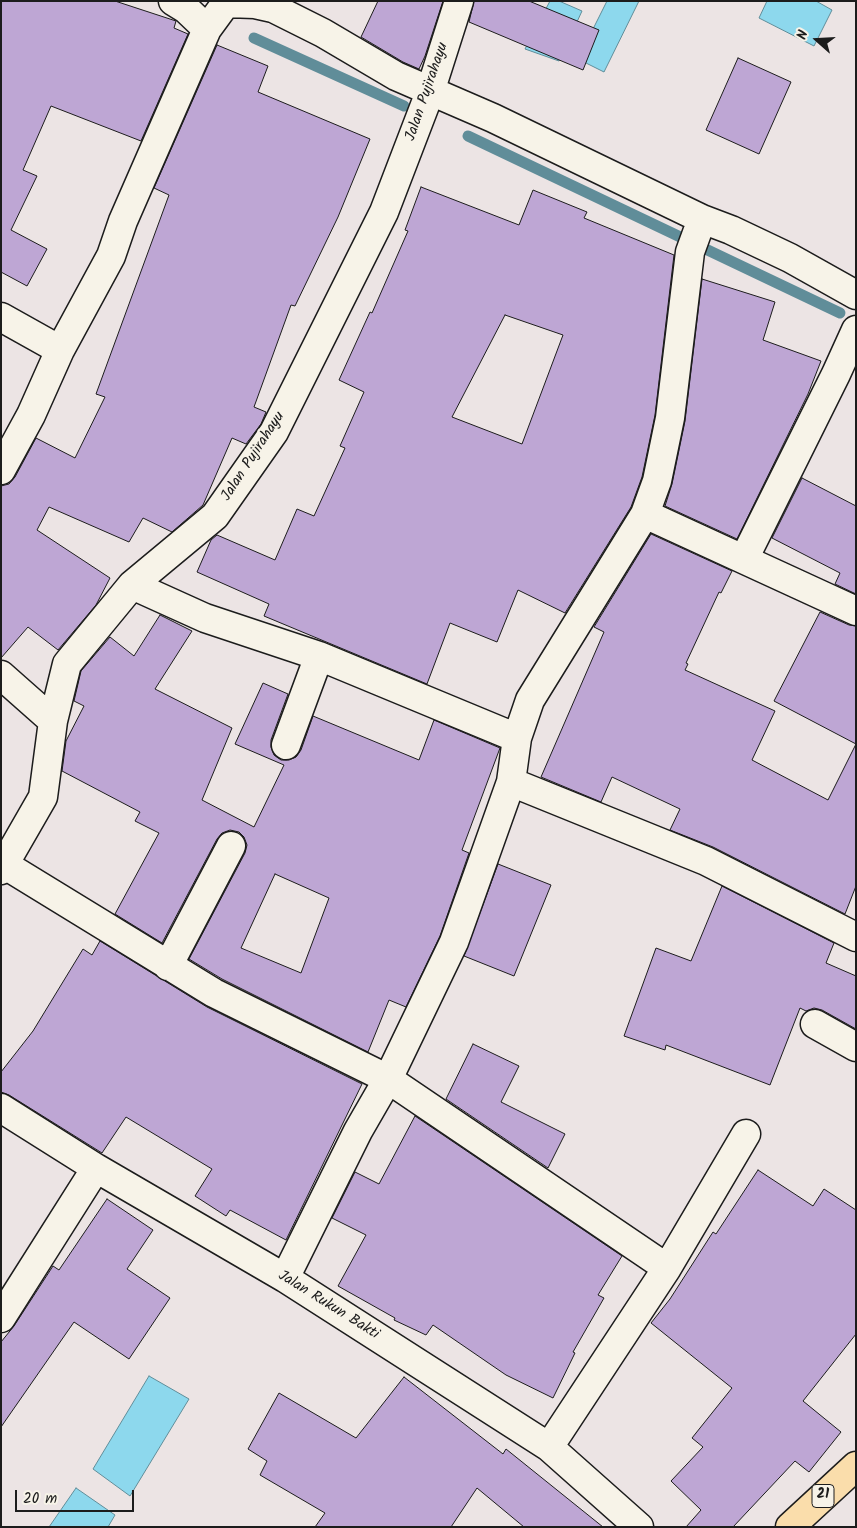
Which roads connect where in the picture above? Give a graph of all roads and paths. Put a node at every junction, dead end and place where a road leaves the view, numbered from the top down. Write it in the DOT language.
graph roads {
  1 [pos="173,1"];
  2 [pos="459,1"];
  3 [pos="207,29"];
  4 [pos="430,92"];
  5 [pos="696,233"];
  6 [pos="856,295"];
  7 [pos="1,318"];
  8 [pos="856,330"];
  9 [pos="60,350"];
  10 [pos="1,470"];
  11 [pos="645,514"];
  12 [pos="744,559"];
  13 [pos="132,585"];
  14 [pos="856,611"];
  15 [pos="319,656"];
  16 [pos="1,675"];
  17 [pos="53,721"];
  18 [pos="516,738"];
  19 [pos="286,745"];
  20 [pos="510,782"];
  21 [pos="231,846"];
  22 [pos="3,867"];
  23 [pos="856,938"];
  24 [pos="168,966"];
  25 [pos="815,1024"];
  26 [pos="856,1047"];
  27 [pos="388,1079"];
  28 [pos="1,1108"];
  29 [pos="746,1134"];
  30 [pos="96,1168"];
  31 [pos="667,1268"];
  32 [pos="285,1278"];
  33 [pos="1,1318"];
  34 [pos="549,1447"];
  35 [pos="856,1466"];
  36 [pos="639,1527"];
  37 [pos="790,1527"];
  1 -- 3 [label="street"];
  2 -- 4 [label="street, Jalan Pujirahayu"];
  3 -- 4 [label="street"];
  3 -- 9 [label="street"];
  4 -- 5 [label="street"];
  4 -- 13 [label="street, Jalan Pujirahayu"];
  5 -- 6 [label="street"];
  5 -- 11 [label="street"];
  7 -- 9 [label="street"];
  8 -- 12 [label="street"];
  9 -- 10 [label="street"];
  11 -- 12 [label="street"];
  11 -- 18 [label="street"];
  12 -- 14 [label="street"];
  13 -- 15 [label="street"];
  13 -- 17 [label="street, Jalan Pujirahayu"];
  15 -- 18 [label="street"];
  15 -- 19 [label="street"];
  16 -- 17 [label="street"];
  17 -- 22 [label="street, Jalan Pujirahayu"];
  18 -- 20 [label="street"];
  20 -- 23 [label="street"];
  20 -- 27 [label="street"];
  21 -- 24 [label="street"];
  22 -- 24 [label="street"];
  24 -- 27 [label="street"];
  25 -- 26 [label="street"];
  27 -- 31 [label="street"];
  27 -- 32 [label="street"];
  28 -- 30 [label="street, Jalan Rukun Bakti"];
  29 -- 31 [label="street"];
  30 -- 32 [label="street, Jalan Rukun Bakti"];
  30 -- 33 [label="street"];
  31 -- 34 [label="street"];
  32 -- 34 [label="street, Jalan Rukun Bakti"];
  34 -- 36 [label="street, Jalan Rukun Bakti"];
  35 -- 37 [label="highway, 21"];
}
